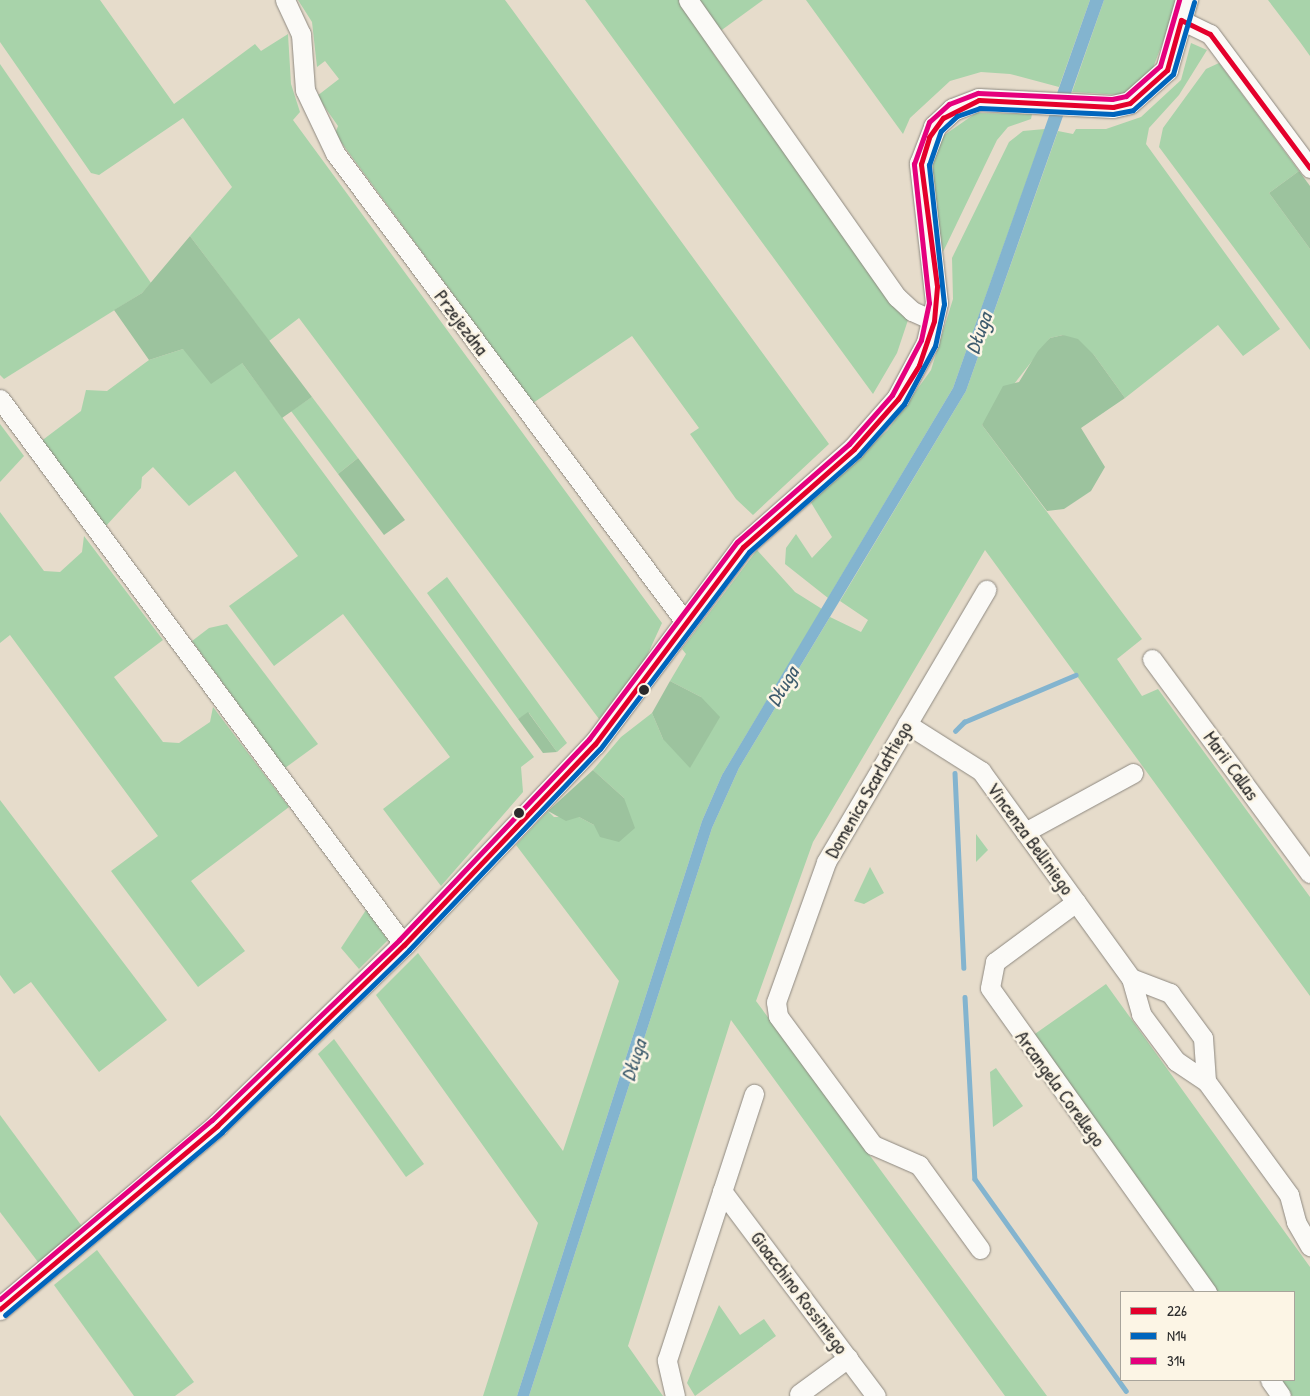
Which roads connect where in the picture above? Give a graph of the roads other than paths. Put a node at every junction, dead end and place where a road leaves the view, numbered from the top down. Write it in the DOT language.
graph roads {
  1 [pos="285,0"];
  2 [pos="688,0"];
  3 [pos="1184,10"];
  4 [pos="1310,168"];
  5 [pos="934,321"];
  6 [pos="0,399"];
  7 [pos="986,590"];
  8 [pos="686,623"];
  9 [pos="1152,659"];
  10 [pos="907,724"];
  11 [pos="1133,773"];
  12 [pos="1025,832"];
  13 [pos="1310,873"];
  14 [pos="1076,902"];
  15 [pos="404,945"];
  16 [pos="1131,978"];
  17 [pos="1206,1080"];
  18 [pos="754,1094"];
  19 [pos="722,1191"];
  20 [pos="1288,1196"];
  21 [pos="1310,1204"];
  22 [pos="1310,1246"];
  23 [pos="980,1249"];
  24 [pos="1206,1291"];
  25 [pos="0,1309"];
  26 [pos="848,1358"];
  27 [pos="1271,1381"];
  28 [pos="799,1394"];
  29 [pos="675,1395"];
  30 [pos="876,1396"];
  31 [pos="1281,1396"];
  1 -- 8 [label="street, Przejezdna"];
  2 -- 5 [label="street"];
  3 -- 4 [label="street"];
  3 -- 5 [label="street"];
  5 -- 8 [label="street"];
  6 -- 15 [label="street"];
  7 -- 10 [label="street, Domenica Scarlattiego"];
  8 -- 15 [label="street"];
  9 -- 13 [label="street, Marii Callas"];
  10 -- 12 [label="street, Vincenza Belliniego"];
  10 -- 23 [label="street, Domenica Scarlattiego"];
  11 -- 12 [label="street"];
  12 -- 14 [label="street, Vincenza Belliniego"];
  14 -- 16 [label="street, Vincenza Belliniego"];
  14 -- 24 [label="street, Arcangela Corellego"];
  15 -- 25 [label="street"];
  16 -- 17 [label="street, Vincenza Belliniego"];
  16 -- 17 [label="street"];
  17 -- 20 [label="street, Vincenza Belliniego"];
  18 -- 19 [label="street"];
  19 -- 26 [label="street, Gioacchino Rossiniego"];
  19 -- 29 [label="street"];
  20 -- 21 [label="street"];
  20 -- 22 [label="street, Vincenza Belliniego"];
  26 -- 28 [label="street"];
  26 -- 30 [label="street, Gioacchino Rossiniego"];
  27 -- 31 [label="street"];
}
